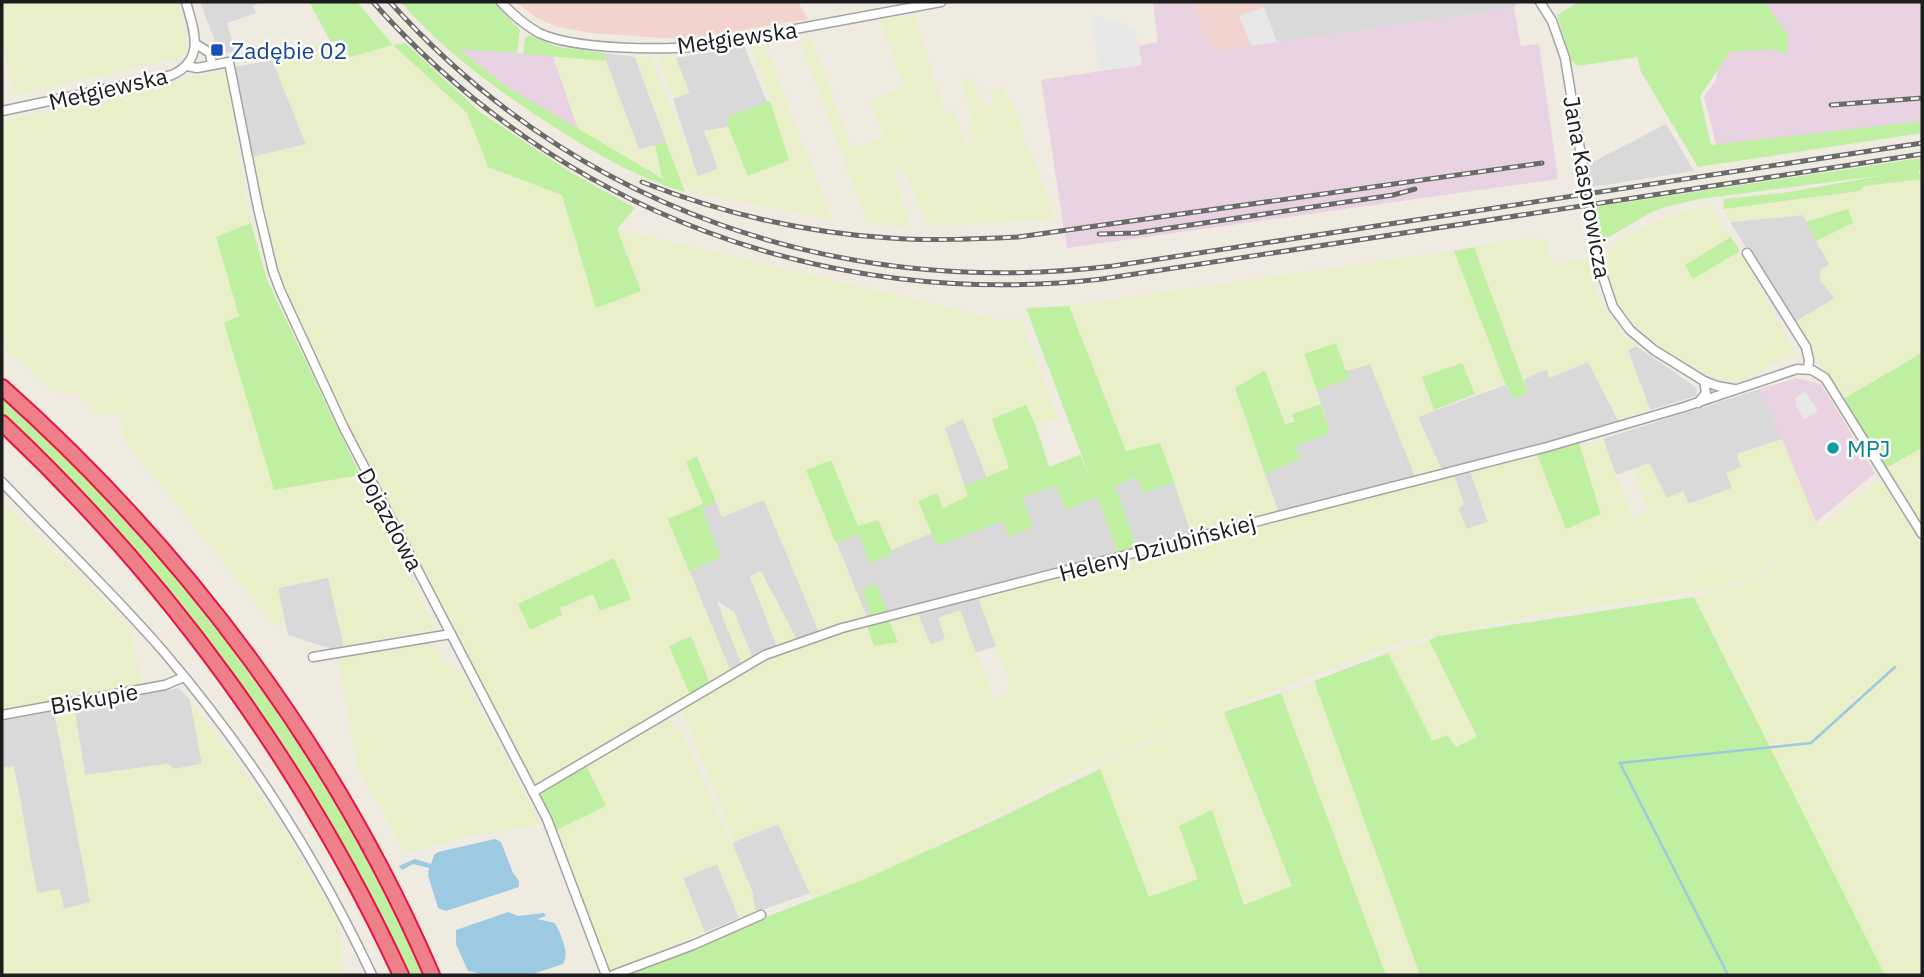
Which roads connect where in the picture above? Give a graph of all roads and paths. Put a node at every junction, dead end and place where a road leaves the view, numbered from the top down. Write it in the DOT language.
graph roads {
  1 [pos="186,2"];
  2 [pos="501,2"];
  3 [pos="941,2"];
  4 [pos="1540,2"];
  5 [pos="195,44"];
  6 [pos="212,65"];
  7 [pos="187,66"];
  8 [pos="2,111"];
  9 [pos="1747,253"];
  10 [pos="1808,369"];
  11 [pos="1704,381"];
  12 [pos="2,386"];
  13 [pos="1737,388"];
  14 [pos="1698,402"];
  15 [pos="2,423"];
  16 [pos="2,482"];
  17 [pos="1922,534"];
  18 [pos="452,634"];
  19 [pos="313,657"];
  20 [pos="184,677"];
  21 [pos="2,715"];
  22 [pos="533,792"];
  23 [pos="761,915"];
  24 [pos="372,975"];
  25 [pos="401,975"];
  26 [pos="432,975"];
  27 [pos="606,975"];
  28 [pos="613,975"];
  1 -- 5 [label="street"];
  2 -- 3 [label="street, Mełgiewska"];
  4 -- 11 [label="street, Jana Kasprowicza"];
  5 -- 6 [label="street"];
  5 -- 7 [label="street, Mełgiewska"];
  6 -- 7 [label="street"];
  6 -- 18 [label="street, Dojazdowa"];
  7 -- 8 [label="street, Mełgiewska"];
  9 -- 10 [label="street"];
  10 -- 13 [label="street, Heleny Dziubińskiej"];
  10 -- 17 [label="street"];
  11 -- 13 [label="street, Jana Kasprowicza"];
  11 -- 14 [label="street"];
  12 -- 26 [label="highway"];
  13 -- 14 [label="street, Heleny Dziubińskiej"];
  14 -- 22 [label="street, Heleny Dziubińskiej"];
  15 -- 25 [label="highway"];
  16 -- 20 [label="street"];
  18 -- 19 [label="street"];
  18 -- 22 [label="street, Dojazdowa"];
  20 -- 21 [label="street, Biskupie"];
  20 -- 24 [label="street"];
  22 -- 27 [label="street, Dojazdowa"];
  23 -- 28 [label="street"];
}
